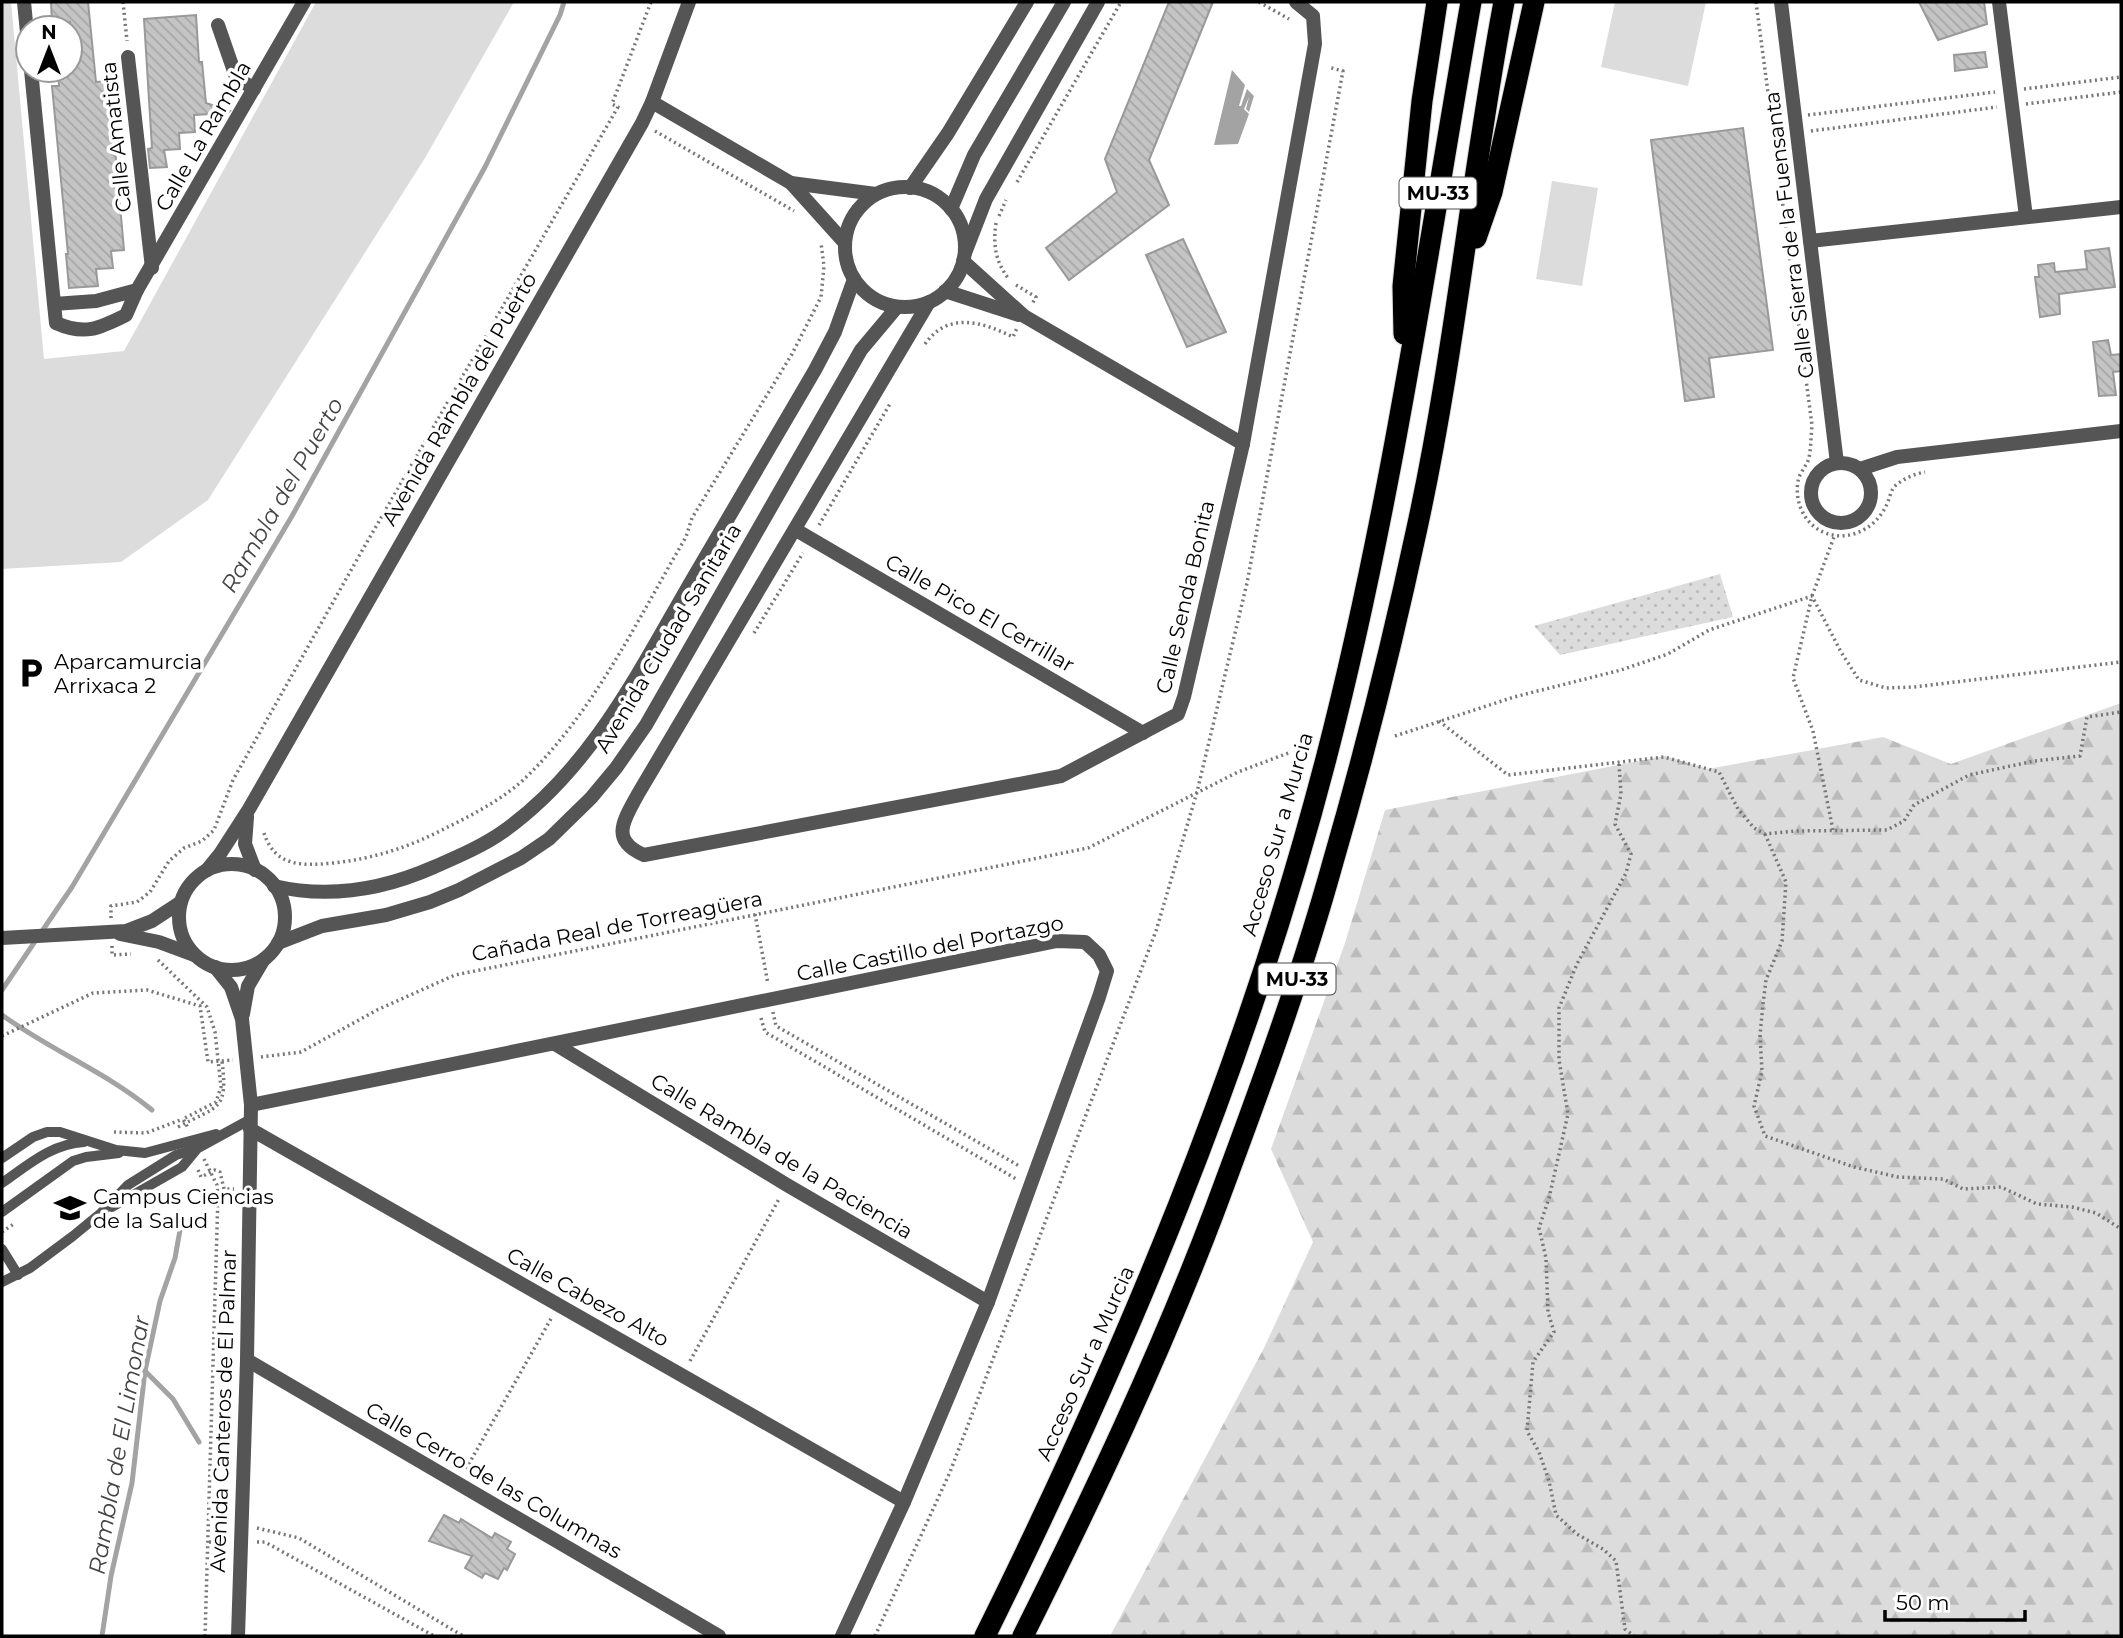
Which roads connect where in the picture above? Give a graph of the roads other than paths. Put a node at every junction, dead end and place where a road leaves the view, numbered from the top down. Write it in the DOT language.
graph roads {
  1 [pos="304,2"];
  2 [pos="690,2"];
  3 [pos="1020,2"];
  4 [pos="1027,2"];
  5 [pos="1064,2"];
  6 [pos="1098,2"];
  7 [pos="1296,2"];
  8 [pos="1437,2"];
  9 [pos="1471,2"];
  10 [pos="1504,2"];
  11 [pos="1534,2"];
  12 [pos="1781,2"];
  13 [pos="2000,2"];
  14 [pos="218,25"];
  15 [pos="1006,35"];
  16 [pos="128,57"];
  17 [pos="32,84"];
  18 [pos="254,89"];
  19 [pos="653,102"];
  20 [pos="791,183"];
  21 [pos="910,188"];
  22 [pos="876,194"];
  23 [pos="2121,207"];
  24 [pos="951,209"];
  25 [pos="2026,217"];
  26 [pos="1810,241"];
  27 [pos="845,243"];
  28 [pos="964,257"];
  29 [pos="152,268"];
  30 [pos="854,279"];
  31 [pos="1460,286"];
  32 [pos="137,290"];
  33 [pos="946,291"];
  34 [pos="929,302"];
  35 [pos="54,303"];
  36 [pos="897,307"];
  37 [pos="1024,316"];
  38 [pos="1405,385"];
  39 [pos="2121,430"];
  40 [pos="1243,444"];
  41 [pos="1838,463"];
  42 [pos="1860,469"];
  43 [pos="796,530"];
  44 [pos="1143,733"];
  45 [pos="249,809"];
  46 [pos="207,870"];
  47 [pos="255,870"];
  48 [pos="274,886"];
  49 [pos="181,902"];
  50 [pos="112,933"];
  51 [pos="2,938"];
  52 [pos="278,943"];
  53 [pos="195,956"];
  54 [pos="264,959"];
  55 [pos="215,967"];
  56 [pos="242,1019"];
  57 [pos="555,1044"];
  58 [pos="251,1117"];
  59 [pos="93,1142"];
  60 [pos="192,1146"];
  61 [pos="128,1152"];
  62 [pos="2,1158"];
  63 [pos="2,1183"];
  64 [pos="2,1212"];
  65 [pos="2,1249"];
  66 [pos="18,1275"];
  67 [pos="2,1282"];
  68 [pos="988,1302"];
  69 [pos="247,1360"];
  70 [pos="904,1503"];
  71 [pos="238,1636"];
  72 [pos="719,1636"];
  73 [pos="842,1636"];
  74 [pos="985,1636"];
  75 [pos="1023,1636"];
  1 -- 18 [label="street, Calle La Rambla"];
  2 -- 19 [label="street, Avenida Rambla del Puerto"];
  3 -- 15 [label="street"];
  4 -- 15 [label="street"];
  5 -- 24 [label="street"];
  6 -- 28 [label="street"];
  7 -- 40 [label="street, Calle Senda Bonita"];
  8 -- 38 [label="highway"];
  9 -- 38 [label="highway, Acceso Sur a Murcia / MU-33"];
  10 -- 31 [label="highway, MU-33"];
  11 -- 31 [label="highway"];
  12 -- 26 [label="street, Calle Sierra de la Fuensanta"];
  13 -- 25 [label="street"];
  14 -- 18 [label="street"];
  15 -- 21 [label="street"];
  16 -- 29 [label="street, Calle Amatista"];
  17 -- 35 [label="street"];
  18 -- 29 [label="street, Calle La Rambla"];
  19 -- 20 [label="street"];
  19 -- 45 [label="street, Avenida Rambla del Puerto"];
  20 -- 22 [label="street"];
  20 -- 27 [label="street"];
  21 -- 22 [label="street"];
  21 -- 24 [label="street"];
  22 -- 27 [label="street"];
  23 -- 25 [label="street"];
  24 -- 28 [label="street"];
  25 -- 26 [label="street"];
  26 -- 41 [label="street, Calle Sierra de la Fuensanta"];
  27 -- 30 [label="street"];
  28 -- 33 [label="street"];
  28 -- 37 [label="street"];
  29 -- 32 [label="street, Calle La Rambla"];
  30 -- 36 [label="street"];
  30 -- 48 [label="street, Avenida Ciudad Sanitaria"];
  31 -- 75 [label="highway, MU-33"];
  32 -- 35 [label="street"];
  32 -- 35 [label="street, Calle La Rambla"];
  33 -- 34 [label="street"];
  33 -- 37 [label="street"];
  34 -- 36 [label="street"];
  34 -- 43 [label="street"];
  36 -- 52 [label="street, Avenida Ciudad Sanitaria"];
  37 -- 40 [label="street"];
  38 -- 74 [label="highway, Acceso Sur a Murcia / MU-33"];
  39 -- 42 [label="street"];
  40 -- 44 [label="street, Calle Senda Bonita"];
  41 -- 42 [label="street"];
  41 -- 42 [label="street"];
  43 -- 44 [label="street, Calle Pico El Cerrillar"];
  43 -- 44 [label="street, Calle Senda Bonita"];
  45 -- 46 [label="street, Avenida Rambla del Puerto"];
  45 -- 47 [label="street, Avenida Rambla del Puerto"];
  46 -- 47 [label="street"];
  46 -- 49 [label="street"];
  47 -- 48 [label="street"];
  48 -- 52 [label="street"];
  49 -- 50 [label="street"];
  49 -- 53 [label="street"];
  50 -- 51 [label="street"];
  50 -- 53 [label="street"];
  52 -- 54 [label="street"];
  53 -- 55 [label="street"];
  54 -- 55 [label="street"];
  54 -- 56 [label="street, Avenida Canteros de El Palmar"];
  55 -- 56 [label="street, Avenida Canteros de El Palmar"];
  56 -- 58 [label="street, Avenida Canteros de El Palmar"];
  57 -- 58 [label="street, Calle Castillo del Portazgo"];
  57 -- 68 [label="street, Calle Rambla de la Paciencia"];
  57 -- 68 [label="street, Calle Castillo del Portazgo"];
  58 -- 60 [label="lane"];
  58 -- 69 [label="street, Avenida Canteros de El Palmar"];
  58 -- 70 [label="street, Calle Cabezo Alto"];
  59 -- 61 [label="lane"];
  59 -- 62 [label="lane"];
  59 -- 63 [label="lane"];
  60 -- 61 [label="lane"];
  60 -- 66 [label="lane"];
  61 -- 64 [label="lane"];
  65 -- 66 [label="lane"];
  66 -- 67 [label="lane"];
  68 -- 70 [label="street, Calle Castillo del Portazgo"];
  69 -- 71 [label="street, Avenida Canteros de El Palmar"];
  69 -- 72 [label="street, Calle Cerro de las Columnas"];
  70 -- 73 [label="street, Calle Castillo del Portazgo"];
}
